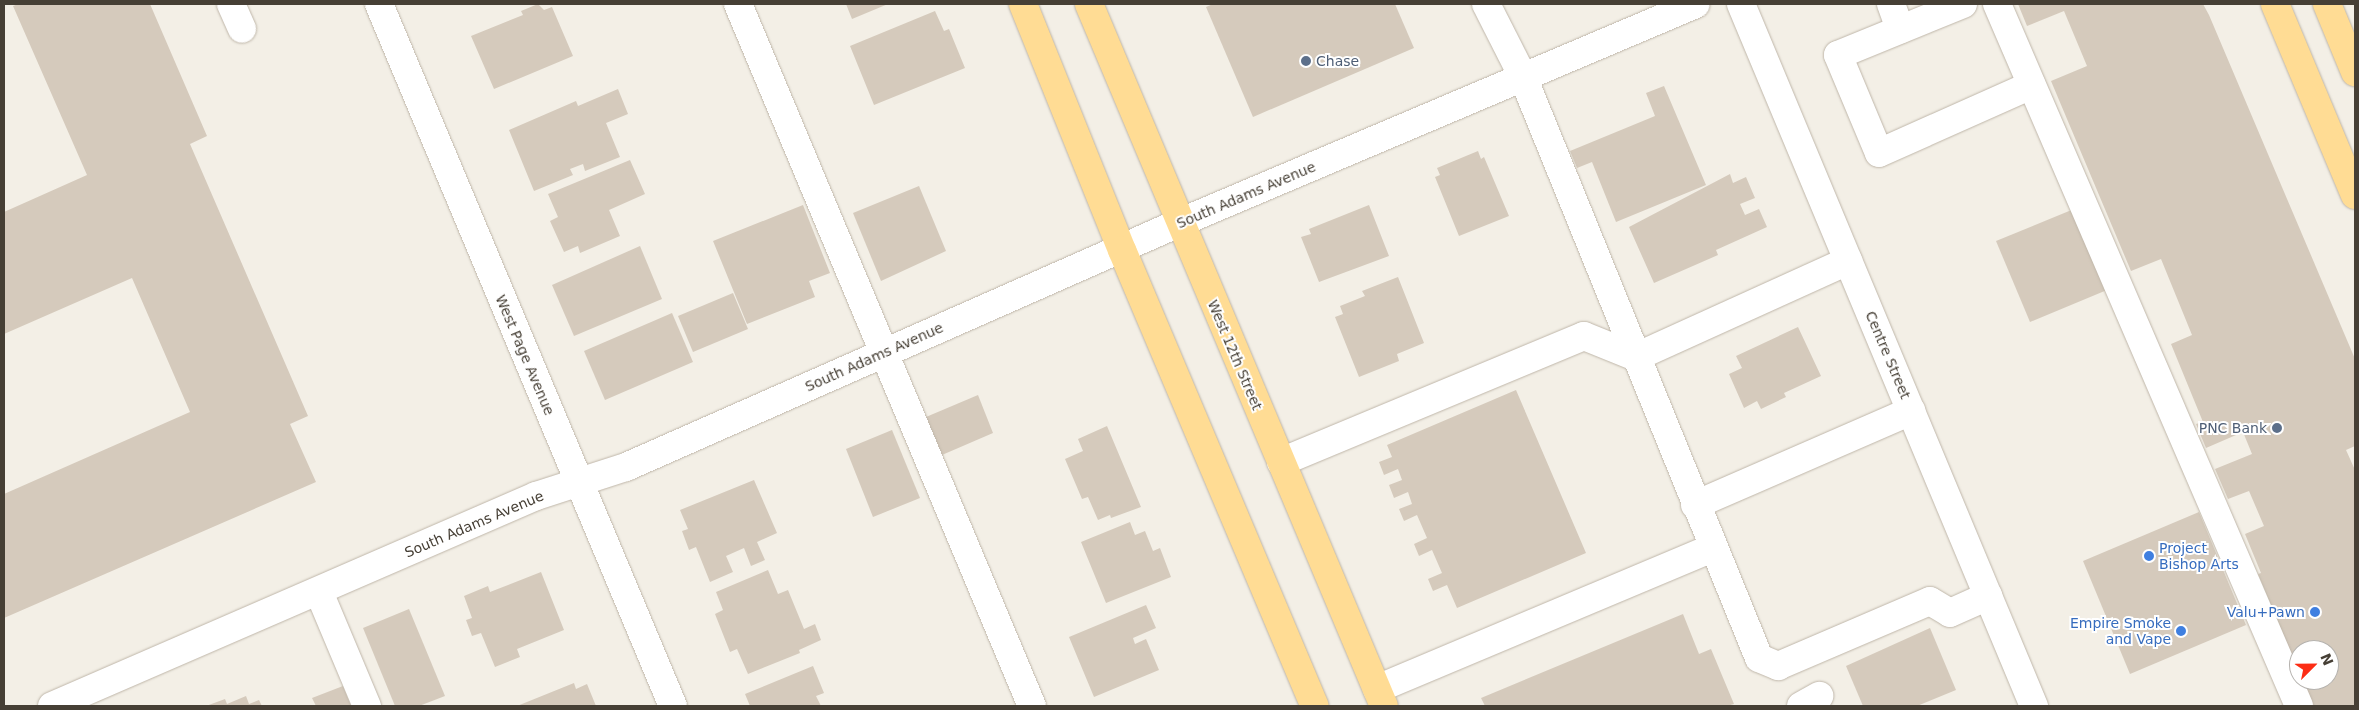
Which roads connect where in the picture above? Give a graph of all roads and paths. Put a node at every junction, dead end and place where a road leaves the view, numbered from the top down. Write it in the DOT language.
graph roads {
  1 [pos="231,4"];
  2 [pos="379,4"];
  3 [pos="738,4"];
  4 [pos="1023,4"];
  5 [pos="1089,4"];
  6 [pos="1486,4"];
  7 [pos="1696,4"];
  8 [pos="1741,4"];
  9 [pos="1891,4"];
  10 [pos="1963,4"];
  11 [pos="1997,4"];
  12 [pos="2275,4"];
  13 [pos="2327,4"];
  14 [pos="242,29"];
  15 [pos="1900,30"];
  16 [pos="2355,72"];
  17 [pos="1523,77"];
  18 [pos="2032,85"];
  19 [pos="2355,195"];
  20 [pos="1179,223"];
  21 [pos="1122,250"];
  22 [pos="1848,261"];
  23 [pos="883,352"];
  24 [pos="1636,357"];
  25 [pos="1911,411"];
  26 [pos="1280,462"];
  27 [pos="579,484"];
  28 [pos="1695,505"];
  29 [pos="1713,548"];
  30 [pos="319,592"];
  31 [pos="1988,596"];
  32 [pos="1380,697"];
  33 [pos="64,704"];
  34 [pos="367,706"];
  35 [pos="673,706"];
  36 [pos="1032,706"];
  37 [pos="1315,706"];
  38 [pos="2034,706"];
  39 [pos="2299,706"];
  1 -- 14 [label="street"];
  2 -- 27 [label="street, West Page Avenue"];
  3 -- 23 [label="street"];
  4 -- 21 [label="main road"];
  5 -- 20 [label="main road, West 12th Street"];
  6 -- 17 [label="street"];
  7 -- 17 [label="street, South Adams Avenue"];
  8 -- 22 [label="street, Centre Street"];
  9 -- 15 [label="street"];
  10 -- 15 [label="street"];
  11 -- 18 [label="street"];
  12 -- 19 [label="main road"];
  13 -- 16 [label="main road"];
  15 -- 18 [label="street"];
  17 -- 20 [label="street, South Adams Avenue"];
  17 -- 24 [label="street"];
  18 -- 39 [label="street"];
  20 -- 21 [label="street, South Adams Avenue"];
  20 -- 26 [label="main road, West 12th Street"];
  21 -- 23 [label="street, South Adams Avenue"];
  21 -- 37 [label="main road"];
  22 -- 24 [label="street"];
  22 -- 25 [label="street, Centre Street"];
  23 -- 27 [label="street, South Adams Avenue"];
  23 -- 36 [label="street"];
  24 -- 26 [label="street"];
  24 -- 28 [label="street"];
  25 -- 28 [label="street"];
  25 -- 31 [label="street, Centre Street"];
  26 -- 32 [label="main road, West 12th Street"];
  27 -- 30 [label="street, South Adams Avenue"];
  27 -- 35 [label="street, West Page Avenue"];
  28 -- 29 [label="street"];
  29 -- 31 [label="street"];
  29 -- 32 [label="street"];
  30 -- 33 [label="street, South Adams Avenue"];
  30 -- 34 [label="street"];
  31 -- 38 [label="street, Centre Street"];
}
